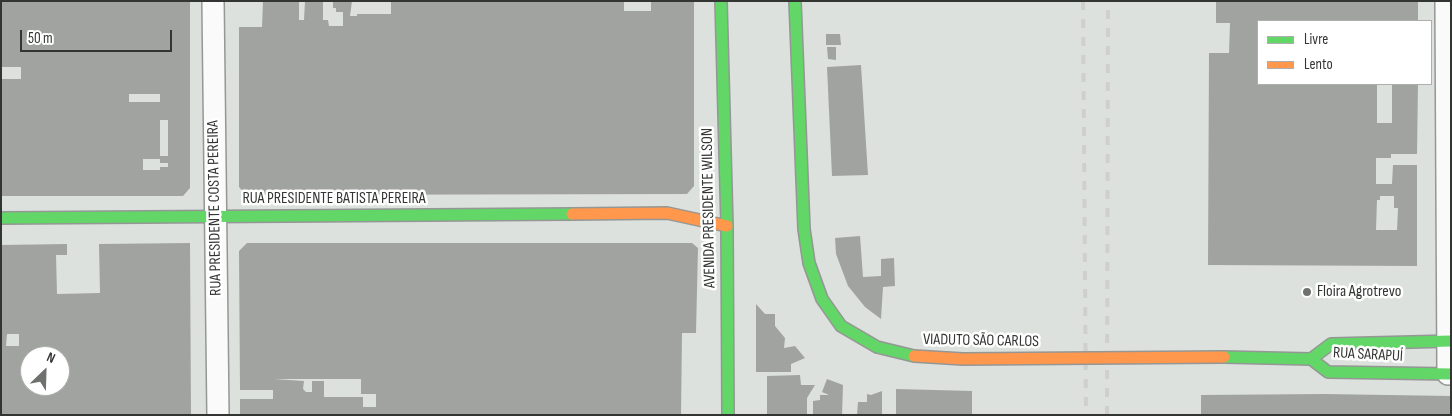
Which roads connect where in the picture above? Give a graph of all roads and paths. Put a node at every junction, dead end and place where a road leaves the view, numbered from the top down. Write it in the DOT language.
graph roads {
  1 [pos="212,1"];
  2 [pos="720,1"];
  3 [pos="795,1"];
  4 [pos="1446,1"];
  5 [pos="692,205"];
  6 [pos="667,213"];
  7 [pos="215,216"];
  8 [pos="1,218"];
  9 [pos="727,226"];
  10 [pos="1449,341"];
  11 [pos="1311,359"];
  12 [pos="1450,374"];
  13 [pos="218,415"];
  14 [pos="728,415"];
  1 -- 7 [label="street, RUA PRESIDENTE COSTA PEREIRA"];
  2 -- 9 [label="main road, AVENIDA PRESIDENTE WILSON"];
  3 -- 11 [label="main road, VIADUTO SÃO CARLOS, bridge"];
  4 -- 10 [label="street"];
  5 -- 6 [label="main road, RUA PRESIDENTE BATISTA PEREIRA"];
  6 -- 7 [label="main road, RUA PRESIDENTE BATISTA PEREIRA"];
  6 -- 9 [label="main road, RUA PRESIDENTE BATISTA PEREIRA"];
  7 -- 8 [label="main road, RUA PRESIDENTE BATISTA PEREIRA"];
  7 -- 13 [label="street, RUA PRESIDENTE COSTA PEREIRA"];
  9 -- 14 [label="main road, AVENIDA PRESIDENTE WILSON"];
  10 -- 11 [label="main road, RUA SARAPUÍ"];
  10 -- 12 [label="street"];
  11 -- 12 [label="main road, RUA SARAPUÍ"];
}
